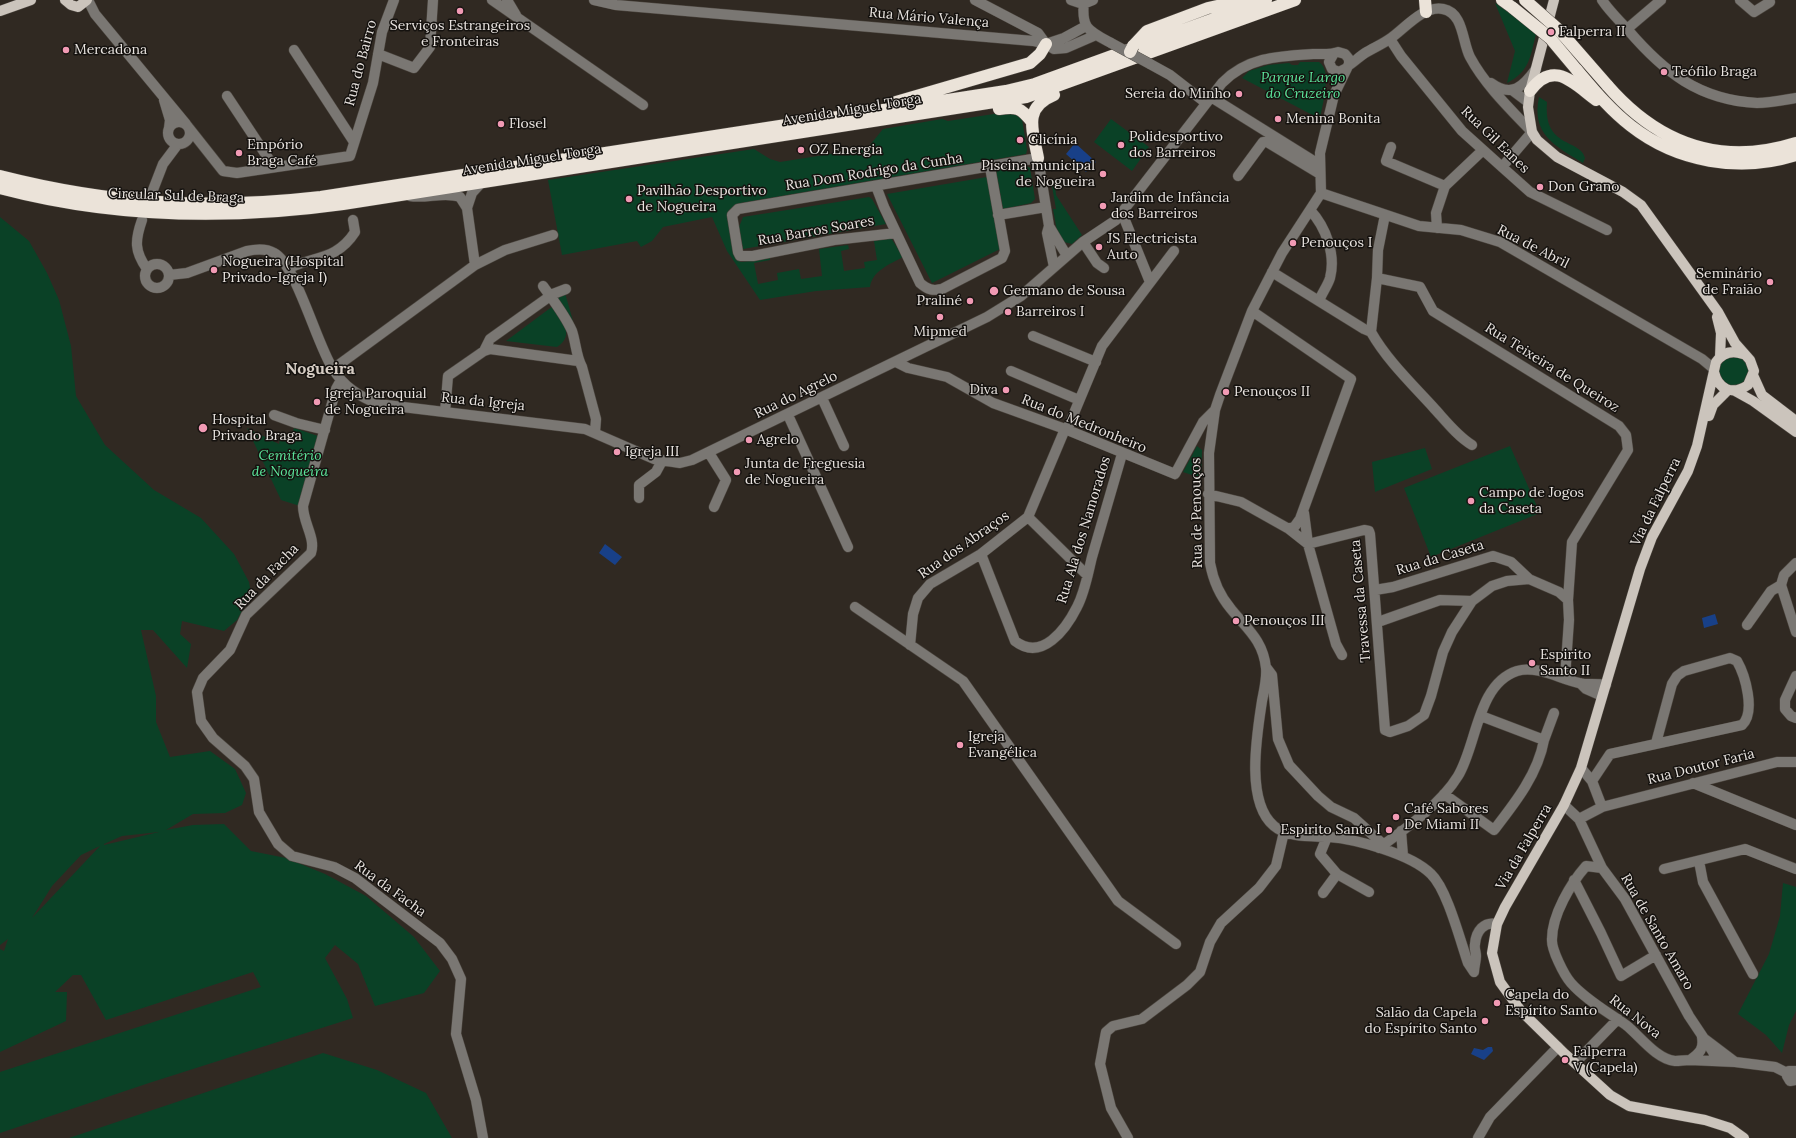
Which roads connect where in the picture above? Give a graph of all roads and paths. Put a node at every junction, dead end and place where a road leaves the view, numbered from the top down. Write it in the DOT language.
graph roads {
  1 [pos="31,0"];
  2 [pos="65,0"];
  3 [pos="394,0"];
  4 [pos="433,0"];
  5 [pos="492,0"];
  6 [pos="507,0"];
  7 [pos="594,0"];
  8 [pos="975,0"];
  9 [pos="1071,0"];
  10 [pos="1093,0"];
  11 [pos="1266,0"];
  12 [pos="1296,0"];
  13 [pos="1502,0"];
  14 [pos="1525,0"];
  15 [pos="1554,0"];
  16 [pos="1602,0"];
  17 [pos="1661,0"];
  18 [pos="1740,0"];
  19 [pos="86,2"];
  20 [pos="1084,2"];
  21 [pos="1770,2"];
  22 [pos="1251,6"];
  23 [pos="1426,6"];
  24 [pos="0,11"];
  25 [pos="521,22"];
  26 [pos="1086,26"];
  27 [pos="1627,29"];
  28 [pos="1096,35"];
  29 [pos="1390,39"];
  30 [pos="1046,44"];
  31 [pos="294,50"];
  32 [pos="1131,50"];
  33 [pos="1365,53"];
  34 [pos="378,54"];
  35 [pos="1345,54"];
  36 [pos="1332,61"];
  37 [pos="1348,67"];
  38 [pos="1536,68"];
  39 [pos="1089,75"];
  40 [pos="1484,78"];
  41 [pos="1512,90"];
  42 [pos="1334,95"];
  43 [pos="162,96"];
  44 [pos="227,96"];
  45 [pos="1796,98"];
  46 [pos="1208,100"];
  47 [pos="1528,100"];
  48 [pos="643,105"];
  49 [pos="948,110"];
  50 [pos="871,111"];
  51 [pos="1511,111"];
  52 [pos="1613,111"];
  53 [pos="1032,122"];
  54 [pos="187,126"];
  55 [pos="169,132"];
  56 [pos="1532,132"];
  57 [pos="354,142"];
  58 [pos="1796,143"];
  59 [pos="180,144"];
  60 [pos="1392,148"];
  61 [pos="1483,150"];
  62 [pos="207,151"];
  63 [pos="1796,155"];
  64 [pos="1038,158"];
  65 [pos="163,164"];
  66 [pos="274,167"];
  67 [pos="1502,167"];
  68 [pos="1320,169"];
  69 [pos="990,172"];
  70 [pos="0,176"];
  71 [pos="1238,176"];
  72 [pos="482,182"];
  73 [pos="876,186"];
  74 [pos="1445,186"];
  75 [pos="0,188"];
  76 [pos="400,192"];
  77 [pos="1321,192"];
  78 [pos="152,195"];
  79 [pos="1440,201"];
  80 [pos="1046,207"];
  81 [pos="467,208"];
  82 [pos="1310,210"];
  83 [pos="1122,213"];
  84 [pos="998,215"];
  85 [pos="1385,215"];
  86 [pos="142,220"];
  87 [pos="353,220"];
  88 [pos="1048,226"];
  89 [pos="1437,228"];
  90 [pos="1461,230"];
  91 [pos="1607,230"];
  92 [pos="896,233"];
  93 [pos="553,235"];
  94 [pos="1083,242"];
  95 [pos="1174,251"];
  96 [pos="740,256"];
  97 [pos="1067,256"];
  98 [pos="475,266"];
  99 [pos="1054,267"];
  100 [pos="289,268"];
  101 [pos="1104,268"];
  102 [pos="147,269"];
  103 [pos="1272,272"];
  104 [pos="169,275"];
  105 [pos="1378,278"];
  106 [pos="1150,282"];
  107 [pos="543,286"];
  108 [pos="566,289"];
  109 [pos="550,296"];
  110 [pos="1708,297"];
  111 [pos="1319,301"];
  112 [pos="1252,311"];
  113 [pos="1371,332"];
  114 [pos="1033,336"];
  115 [pos="484,351"];
  116 [pos="1743,354"];
  117 [pos="907,356"];
  118 [pos="1720,357"];
  119 [pos="578,361"];
  120 [pos="896,362"];
  121 [pos="1096,362"];
  122 [pos="333,369"];
  123 [pos="914,369"];
  124 [pos="1714,370"];
  125 [pos="1011,371"];
  126 [pos="1753,375"];
  127 [pos="341,380"];
  128 [pos="1731,391"];
  129 [pos="822,398"];
  130 [pos="1079,400"];
  131 [pos="1215,410"];
  132 [pos="445,412"];
  133 [pos="274,415"];
  134 [pos="788,415"];
  135 [pos="1796,421"];
  136 [pos="1066,429"];
  137 [pos="325,430"];
  138 [pos="595,432"];
  139 [pos="1796,432"];
  140 [pos="1472,445"];
  141 [pos="844,446"];
  142 [pos="1697,446"];
  143 [pos="709,453"];
  144 [pos="1122,454"];
  145 [pos="662,461"];
  146 [pos="1208,494"];
  147 [pos="639,498"];
  148 [pos="714,508"];
  149 [pos="1304,509"];
  150 [pos="1028,517"];
  151 [pos="1289,529"];
  152 [pos="1308,544"];
  153 [pos="848,547"];
  154 [pos="981,554"];
  155 [pos="1796,563"];
  156 [pos="1087,575"];
  157 [pos="1529,579"];
  158 [pos="1782,585"];
  159 [pos="1376,590"];
  160 [pos="1568,600"];
  161 [pos="1472,601"];
  162 [pos="855,607"];
  163 [pos="1378,622"];
  164 [pos="1747,624"];
  165 [pos="1796,632"];
  166 [pos="910,645"];
  167 [pos="1342,655"];
  168 [pos="1266,668"];
  169 [pos="1796,676"];
  170 [pos="1565,678"];
  171 [pos="1580,683"];
  172 [pos="1606,685"];
  173 [pos="1602,696"];
  174 [pos="1554,713"];
  175 [pos="1481,716"];
  176 [pos="1796,718"];
  177 [pos="1544,740"];
  178 [pos="1656,743"];
  179 [pos="1796,762"];
  180 [pos="1581,768"];
  181 [pos="1722,775"];
  182 [pos="1592,781"];
  183 [pos="1693,783"];
  184 [pos="1444,794"];
  185 [pos="1717,794"];
  186 [pos="1564,805"];
  187 [pos="1602,807"];
  188 [pos="1580,819"];
  189 [pos="1796,825"];
  190 [pos="1401,831"];
  191 [pos="1284,832"];
  192 [pos="1327,837"];
  193 [pos="1381,846"];
  194 [pos="1594,851"];
  195 [pos="1403,856"];
  196 [pos="1699,861"];
  197 [pos="1586,866"];
  198 [pos="1602,868"];
  199 [pos="1664,869"];
  200 [pos="1796,869"];
  201 [pos="1337,874"];
  202 [pos="1574,880"];
  203 [pos="1369,892"];
  204 [pos="1323,893"];
  205 [pos="1497,924"];
  206 [pos="1176,944"];
  207 [pos="1656,955"];
  208 [pos="1753,974"];
  209 [pos="1618,1019"];
  210 [pos="1702,1037"];
  211 [pos="1558,1047"];
  212 [pos="1690,1060"];
  213 [pos="1716,1060"];
  214 [pos="1735,1062"];
  215 [pos="1575,1063"];
  216 [pos="1792,1072"];
  217 [pos="1795,1084"];
  218 [pos="484,1138"];
  219 [pos="1128,1138"];
  220 [pos="1478,1138"];
  221 [pos="1744,1138"];
  1 -- 24 [label="main road"];
  2 -- 19 [label="main road"];
  3 -- 34 [label="street, Rua do Bairro"];
  4 -- 34 [label="street"];
  5 -- 25 [label="street"];
  6 -- 25 [label="street"];
  7 -- 30 [label="street, Rua Mário Valença"];
  8 -- 30 [label="street"];
  9 -- 20 [label="street"];
  10 -- 20 [label="street"];
  11 -- 22 [label="highway, Avenida Miguel Torga"];
  12 -- 39 [label="highway, Avenida Miguel Torga"];
  13 -- 52 [label="highway, bridge"];
  14 -- 58 [label="highway, bridge"];
  15 -- 38 [label="main road"];
  16 -- 27 [label="street"];
  17 -- 27 [label="street"];
  18 -- 21 [label="street"];
  19 -- 43 [label="street"];
  20 -- 26 [label="street"];
  22 -- 32 [label="highway"];
  22 -- 50 [label="highway, Avenida Miguel Torga"];
  23 -- 29 [label="street"];
  23 -- 40 [label="street"];
  25 -- 48 [label="street"];
  26 -- 28 [label="street"];
  26 -- 30 [label="street"];
  27 -- 45 [label="street"];
  28 -- 30 [label="street, Rua Mário Valença"];
  28 -- 32 [label="street, bridge"];
  29 -- 33 [label="street"];
  29 -- 61 [label="street, Rua Gil Eanes"];
  30 -- 50 [label="highway"];
  31 -- 57 [label="street"];
  32 -- 46 [label="street, bridge"];
  33 -- 35 [label="street"];
  33 -- 37 [label="street"];
  34 -- 57 [label="street, Rua do Bairro"];
  35 -- 36 [label="street"];
  35 -- 37 [label="street"];
  36 -- 37 [label="street"];
  36 -- 42 [label="street"];
  36 -- 46 [label="street, Rua do Agrelo"];
  37 -- 42 [label="street"];
  38 -- 41 [label="street"];
  38 -- 47 [label="main road"];
  39 -- 49 [label="highway, Avenida Miguel Torga"];
  39 -- 53 [label="highway"];
  40 -- 41 [label="street"];
  40 -- 51 [label="street"];
  41 -- 47 [label="street"];
  42 -- 68 [label="street"];
  43 -- 54 [label="street"];
  43 -- 55 [label="street"];
  44 -- 66 [label="street"];
  46 -- 68 [label="street"];
  46 -- 83 [label="street, Rua do Agrelo"];
  47 -- 51 [label="street"];
  47 -- 52 [label="highway"];
  47 -- 56 [label="main road"];
  49 -- 53 [label="highway"];
  49 -- 72 [label="highway, Avenida Miguel Torga"];
  50 -- 76 [label="highway, Avenida Miguel Torga"];
  51 -- 56 [label="street"];
  52 -- 63 [label="highway"];
  53 -- 64 [label="highway"];
  54 -- 55 [label="street"];
  54 -- 59 [label="street"];
  54 -- 62 [label="street"];
  55 -- 59 [label="street"];
  55 -- 65 [label="street"];
  56 -- 67 [label="street"];
  56 -- 110 [label="main road, Via da Falperra"];
  57 -- 66 [label="street, Rua do Bairro"];
  59 -- 62 [label="street"];
  59 -- 65 [label="street"];
  60 -- 74 [label="street"];
  61 -- 67 [label="street, Rua Gil Eanes"];
  61 -- 74 [label="street"];
  62 -- 66 [label="street"];
  64 -- 69 [label="street, Rua Dom Rodrigo da Cunha"];
  64 -- 80 [label="street"];
  65 -- 78 [label="street"];
  67 -- 91 [label="street, Rua Gil Eanes"];
  68 -- 71 [label="street"];
  68 -- 77 [label="street"];
  69 -- 73 [label="street, Rua Dom Rodrigo da Cunha"];
  69 -- 84 [label="street, Rua Barros Soares"];
  70 -- 76 [label="highway, Circular Sul de Braga"];
  72 -- 76 [label="highway, Avenida Miguel Torga"];
  72 -- 81 [label="street"];
  73 -- 92 [label="street, Rua Barros Soares"];
  73 -- 96 [label="street, Rua Dom Rodrigo da Cunha"];
  74 -- 79 [label="street"];
  75 -- 76 [label="highway, Circular Sul de Braga"];
  76 -- 81 [label="street"];
  77 -- 82 [label="street, Rua de Penouços"];
  77 -- 85 [label="street, Rua de Abril"];
  79 -- 89 [label="street"];
  79 -- 90 [label="street"];
  80 -- 84 [label="street"];
  80 -- 88 [label="street"];
  81 -- 98 [label="street"];
  82 -- 103 [label="street, Rua de Penouços"];
  82 -- 111 [label="street"];
  83 -- 94 [label="street, Rua do Agrelo"];
  83 -- 106 [label="street"];
  84 -- 92 [label="street, Rua Barros Soares"];
  85 -- 89 [label="street, Rua de Abril"];
  85 -- 105 [label="street"];
  86 -- 102 [label="street"];
  87 -- 100 [label="street"];
  88 -- 97 [label="street"];
  88 -- 99 [label="street"];
  89 -- 90 [label="street, Rua de Abril"];
  90 -- 124 [label="street, Rua de Abril"];
  92 -- 96 [label="street, Rua Barros Soares"];
  93 -- 98 [label="street"];
  94 -- 97 [label="street, Rua do Agrelo"];
  94 -- 101 [label="street"];
  95 -- 106 [label="street, Rua dos Abraços"];
  97 -- 99 [label="street, Rua do Agrelo"];
  98 -- 122 [label="street"];
  99 -- 117 [label="street, Rua do Agrelo"];
  100 -- 104 [label="street, Rua da Igreja"];
  100 -- 122 [label="street, Rua da Igreja"];
  102 -- 104 [label="street"];
  102 -- 104 [label="street"];
  103 -- 111 [label="street"];
  103 -- 112 [label="street, Rua de Penouços"];
  105 -- 113 [label="street"];
  105 -- 160 [label="street, Rua Teixeira de Queiroz"];
  106 -- 121 [label="street, Rua dos Abraços"];
  107 -- 109 [label="street"];
  108 -- 109 [label="street"];
  109 -- 115 [label="street"];
  109 -- 119 [label="street"];
  110 -- 116 [label="main road, Via da Falperra"];
  110 -- 118 [label="main road, Via da Falperra"];
  111 -- 113 [label="street"];
  112 -- 131 [label="street, Rua de Penouços"];
  112 -- 149 [label="street"];
  113 -- 140 [label="street"];
  114 -- 121 [label="street"];
  115 -- 119 [label="street"];
  115 -- 132 [label="street"];
  116 -- 118 [label="main road"];
  116 -- 126 [label="main road, Via da Falperra"];
  117 -- 120 [label="street, Rua do Agrelo"];
  117 -- 123 [label="street"];
  118 -- 124 [label="main road, Via da Falperra"];
  119 -- 138 [label="street"];
  120 -- 123 [label="street, Rua do Medronheiro"];
  120 -- 129 [label="street, Rua do Agrelo"];
  121 -- 130 [label="street, Rua dos Abraços"];
  122 -- 127 [label="street, Rua da Igreja"];
  123 -- 136 [label="street, Rua do Medronheiro"];
  124 -- 128 [label="main road"];
  124 -- 142 [label="main road, Via da Falperra"];
  125 -- 130 [label="street"];
  126 -- 128 [label="main road, Via da Falperra"];
  126 -- 135 [label="main road"];
  127 -- 132 [label="street, Rua da Igreja"];
  127 -- 137 [label="street, Rua da Facha"];
  128 -- 139 [label="main road"];
  128 -- 142 [label="main road, Via da Falperra"];
  129 -- 134 [label="street, Rua do Agrelo"];
  129 -- 141 [label="street"];
  130 -- 136 [label="street, Rua dos Abraços"];
  131 -- 144 [label="street, Rua do Medronheiro"];
  131 -- 146 [label="street, Rua de Penouços"];
  132 -- 138 [label="street, Rua da Igreja"];
  133 -- 137 [label="street"];
  134 -- 143 [label="street, Rua do Agrelo"];
  134 -- 153 [label="street"];
  136 -- 144 [label="street, Rua do Medronheiro"];
  136 -- 150 [label="street, Rua dos Abraços"];
  137 -- 218 [label="street, Rua da Facha"];
  138 -- 145 [label="street, Rua da Igreja"];
  142 -- 172 [label="main road, Via da Falperra"];
  143 -- 145 [label="street, Rua da Igreja"];
  143 -- 148 [label="street"];
  144 -- 156 [label="street, Rua Ala dos Namorados"];
  145 -- 147 [label="street"];
  146 -- 151 [label="street"];
  146 -- 168 [label="street, Rua de Penouços"];
  149 -- 151 [label="street"];
  149 -- 152 [label="street"];
  150 -- 154 [label="street, Rua dos Abraços"];
  150 -- 156 [label="street"];
  151 -- 152 [label="street"];
  152 -- 159 [label="street, Travessa da Caseta"];
  152 -- 167 [label="street"];
  154 -- 156 [label="street, Rua Ala dos Namorados"];
  154 -- 166 [label="street, Rua dos Abraços"];
  155 -- 158 [label="street"];
  157 -- 159 [label="street, Rua da Caseta"];
  157 -- 160 [label="street"];
  157 -- 161 [label="street"];
  158 -- 164 [label="street"];
  158 -- 165 [label="street"];
  159 -- 163 [label="street, Travessa da Caseta"];
  160 -- 170 [label="street, Rua Teixeira de Queiroz"];
  161 -- 163 [label="street"];
  161 -- 163 [label="street, Travessa da Caseta"];
  162 -- 166 [label="street"];
  166 -- 206 [label="street"];
  168 -- 191 [label="street, Rua de Penouços"];
  168 -- 193 [label="street"];
  169 -- 176 [label="street"];
  170 -- 171 [label="street"];
  170 -- 175 [label="street"];
  171 -- 172 [label="street"];
  171 -- 173 [label="street"];
  172 -- 173 [label="main road, Via da Falperra"];
  173 -- 180 [label="main road, Via da Falperra"];
  174 -- 177 [label="street"];
  175 -- 177 [label="street"];
  175 -- 184 [label="street"];
  177 -- 184 [label="street"];
  178 -- 178 [label="street"];
  178 -- 182 [label="street"];
  179 -- 181 [label="street, Rua Doutor Faria"];
  180 -- 182 [label="street"];
  180 -- 186 [label="main road, Via da Falperra"];
  181 -- 183 [label="street, Rua Doutor Faria"];
  181 -- 185 [label="street"];
  182 -- 187 [label="street"];
  183 -- 185 [label="street"];
  183 -- 187 [label="street, Rua Doutor Faria"];
  184 -- 190 [label="street"];
  185 -- 189 [label="street"];
  186 -- 188 [label="street"];
  186 -- 205 [label="main road, Via da Falperra"];
  187 -- 188 [label="street, Rua Doutor Faria"];
  188 -- 194 [label="street, Rua de Santo Amaro"];
  190 -- 193 [label="street"];
  190 -- 195 [label="street"];
  191 -- 192 [label="street, Rua de Penouços"];
  191 -- 219 [label="street"];
  192 -- 193 [label="street, Rua de Penouços"];
  192 -- 201 [label="street"];
  193 -- 195 [label="street, Rua de Penouços"];
  194 -- 197 [label="street, Rua Nova"];
  194 -- 198 [label="street, Rua de Santo Amaro"];
  195 -- 205 [label="street, Rua de Penouços"];
  196 -- 199 [label="street"];
  196 -- 200 [label="street"];
  196 -- 208 [label="street"];
  197 -- 198 [label="street"];
  197 -- 202 [label="street, Rua Nova"];
  198 -- 207 [label="street, Rua de Santo Amaro"];
  201 -- 203 [label="street"];
  201 -- 204 [label="street"];
  202 -- 207 [label="street"];
  202 -- 209 [label="street, Rua Nova"];
  205 -- 211 [label="main road, Via da Falperra"];
  207 -- 210 [label="street, Rua de Santo Amaro"];
  209 -- 212 [label="street, Rua Nova"];
  209 -- 215 [label="street"];
  210 -- 212 [label="street"];
  210 -- 213 [label="street, Rua de Santo Amaro"];
  210 -- 214 [label="street"];
  211 -- 215 [label="main road, Via da Falperra"];
  211 -- 220 [label="street"];
  212 -- 213 [label="street, Rua Nova"];
  213 -- 214 [label="street, Rua Nova"];
  214 -- 216 [label="street"];
  215 -- 221 [label="main road, Via da Falperra"];
  216 -- 217 [label="street"];
}
